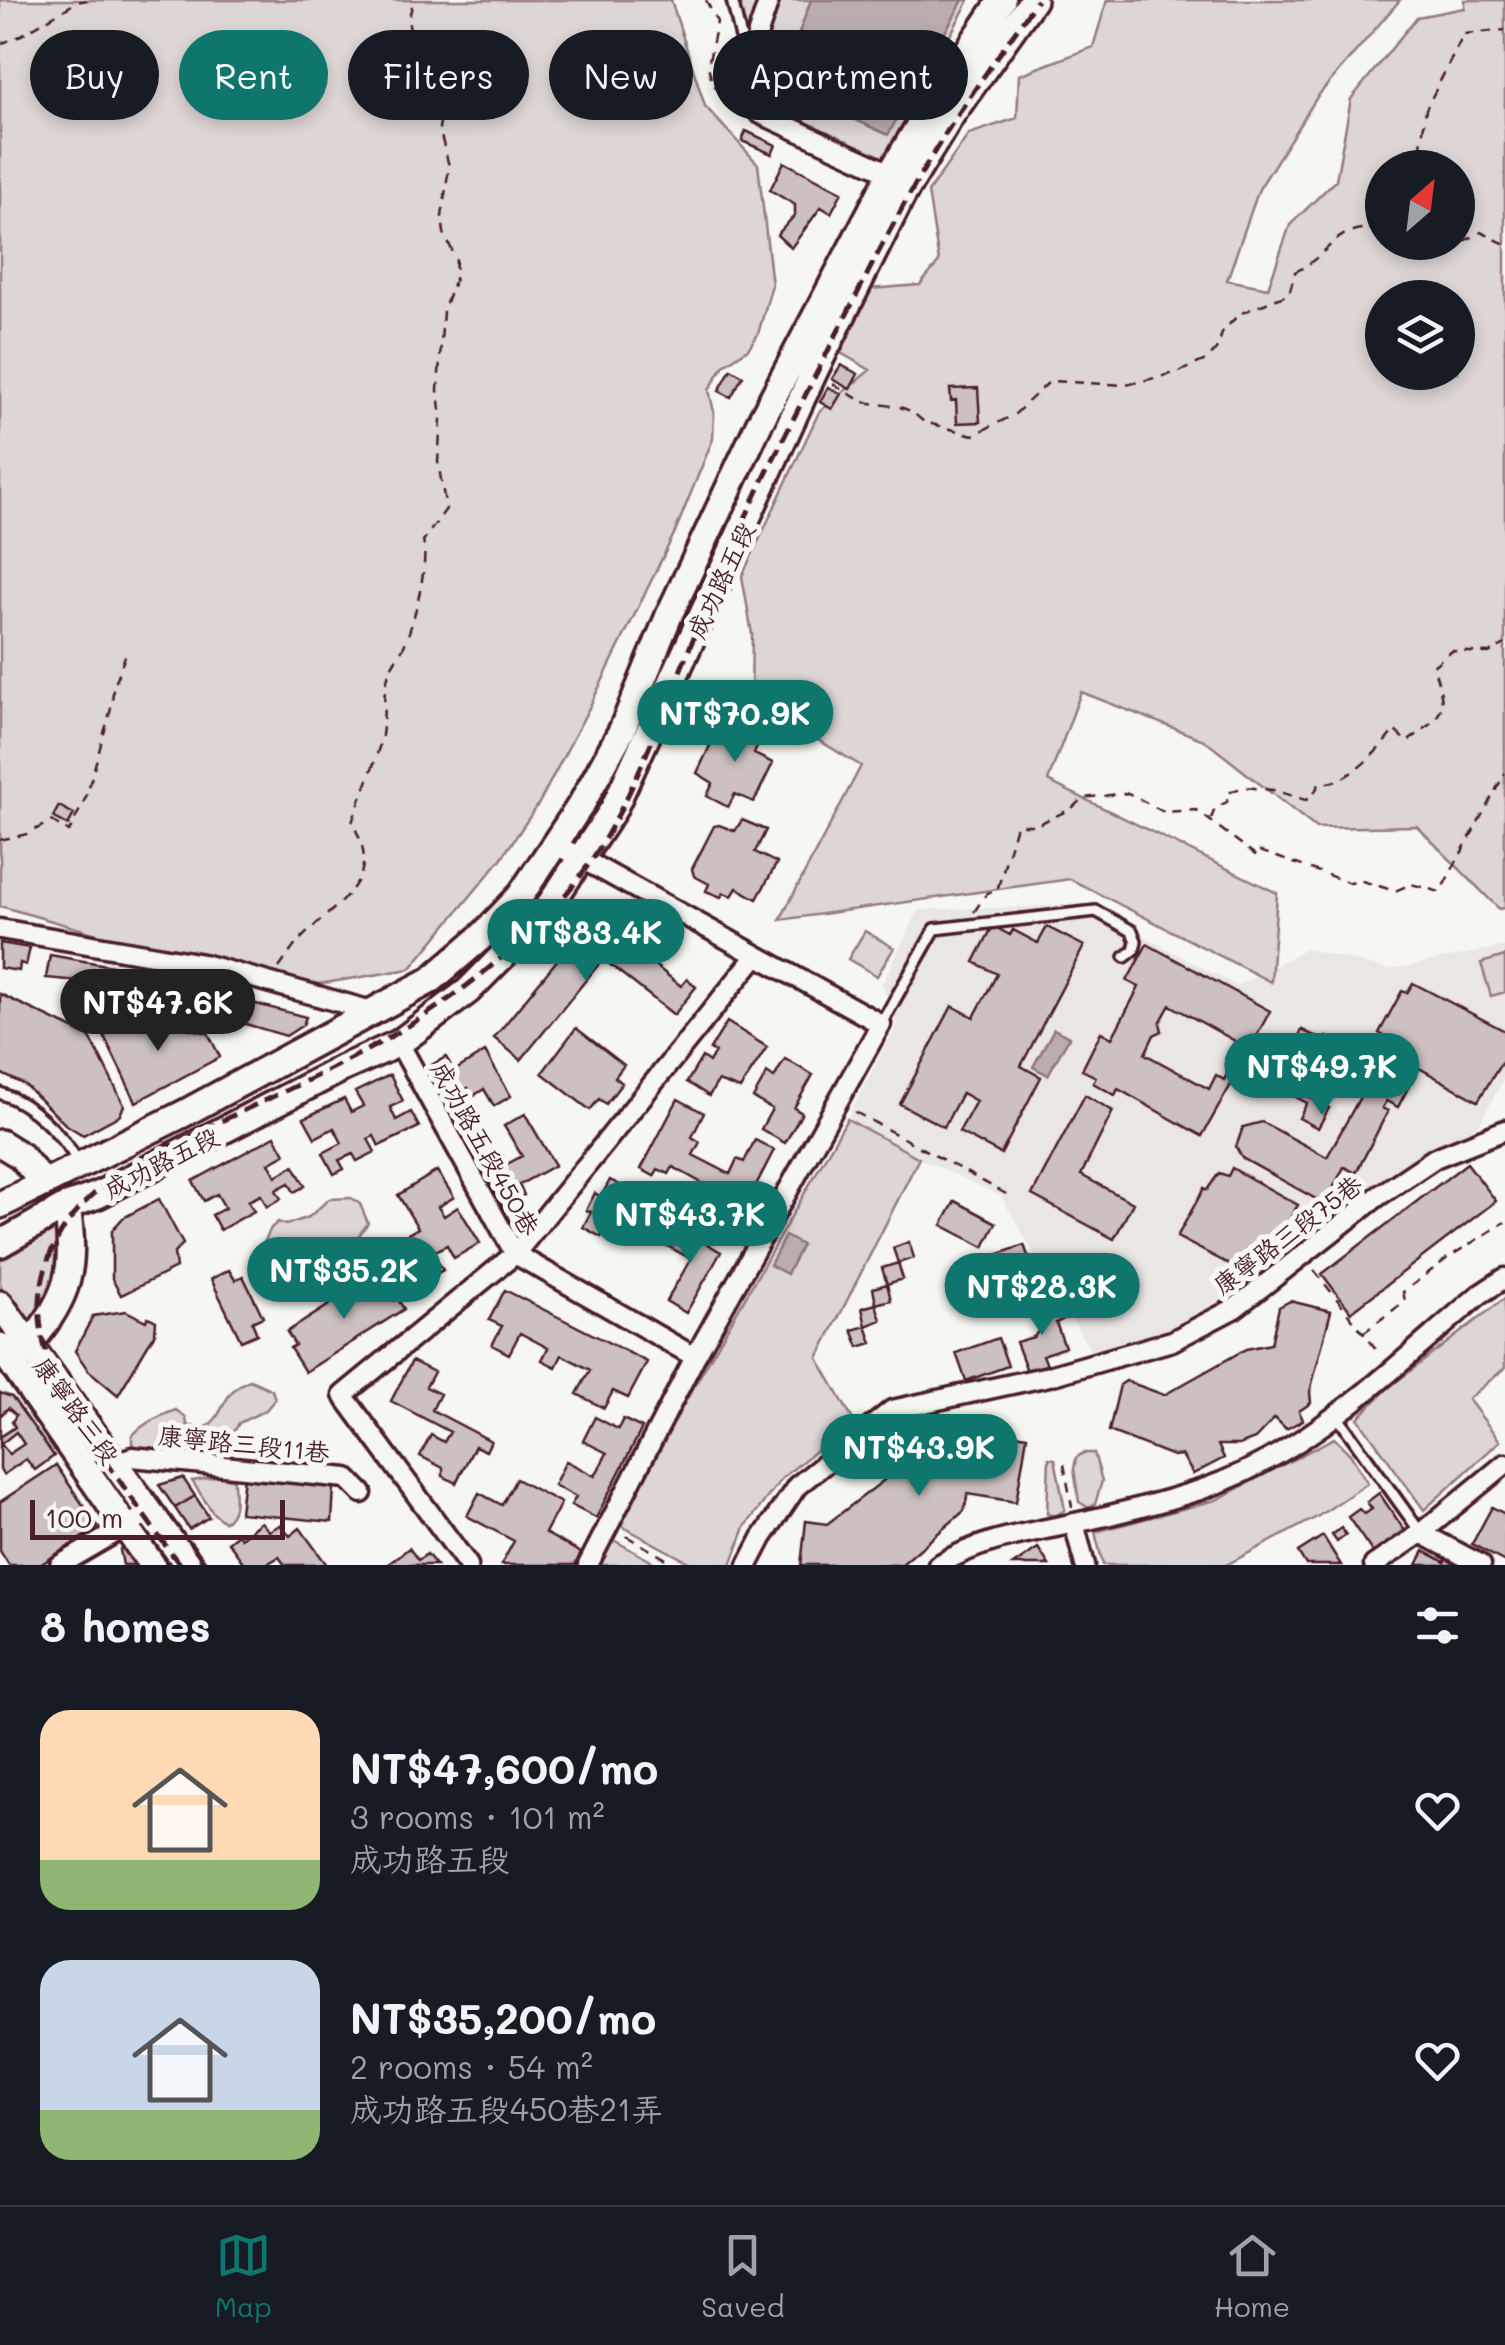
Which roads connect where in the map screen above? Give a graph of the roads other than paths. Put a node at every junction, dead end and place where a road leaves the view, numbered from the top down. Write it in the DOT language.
graph roads {
  1 [pos="732,0"];
  2 [pos="769,0"];
  3 [pos="1002,0"];
  4 [pos="1033,0"];
  5 [pos="739,30"];
  6 [pos="760,30"];
  7 [pos="774,120"];
  8 [pos="901,177"];
  9 [pos="555,844"];
  10 [pos="582,859"];
  11 [pos="0,929"];
  12 [pos="756,956"];
  13 [pos="1125,956"];
  14 [pos="375,1012"];
  15 [pos="881,1024"];
  16 [pos="399,1043"];
  17 [pos="0,1092"];
  18 [pos="1505,1130"];
  19 [pos="0,1143"];
  20 [pos="80,1165"];
  21 [pos="44,1184"];
  22 [pos="0,1205"];
  23 [pos="66,1206"];
  24 [pos="0,1244"];
  25 [pos="515,1254"];
  26 [pos="1505,1278"];
  27 [pos="0,1304"];
  28 [pos="9,1350"];
  29 [pos="696,1358"];
  30 [pos="1337,1416"];
  31 [pos="116,1463"];
  32 [pos="1505,1464"];
  33 [pos="362,1493"];
  34 [pos="151,1512"];
  35 [pos="1074,1523"];
  36 [pos="126,1528"];
  37 [pos="1421,1533"];
  38 [pos="98,1544"];
  39 [pos="60,1565"];
  40 [pos="103,1565"];
  41 [pos="152,1565"];
  42 [pos="188,1565"];
  43 [pos="468,1565"];
  44 [pos="588,1565"];
  45 [pos="748,1565"];
  46 [pos="938,1565"];
  47 [pos="1085,1565"];
  48 [pos="1374,1565"];
  49 [pos="1481,1565"];
  1 -- 5 [label="lane"];
  2 -- 6 [label="street"];
  3 -- 8 [label="main road, 成功路五段"];
  4 -- 8 [label="main road, 成功路五段"];
  7 -- 8 [label="street"];
  8 -- 9 [label="main road, 成功路五段"];
  8 -- 10 [label="main road, 成功路五段"];
  9 -- 10 [label="street"];
  9 -- 14 [label="main road, 成功路五段"];
  10 -- 12 [label="street"];
  10 -- 16 [label="main road, 成功路五段"];
  11 -- 14 [label="street"];
  12 -- 15 [label="street"];
  12 -- 25 [label="street"];
  13 -- 15 [label="lane"];
  14 -- 20 [label="main road, 成功路五段"];
  15 -- 29 [label="street"];
  16 -- 23 [label="main road, 成功路五段"];
  16 -- 25 [label="street, 成功路五段450巷"];
  17 -- 20 [label="lane"];
  18 -- 45 [label="street, 康寧路三段75巷"];
  19 -- 21 [label="main road"];
  20 -- 21 [label="main road, 成功路五段"];
  21 -- 22 [label="main road, 成功路五段"];
  23 -- 24 [label="main road, 成功路五段"];
  23 -- 28 [label="main road"];
  25 -- 29 [label="street, 成功路五段450巷"];
  25 -- 43 [label="street"];
  26 -- 30 [label="street"];
  27 -- 28 [label="main road, 康寧路三段"];
  28 -- 31 [label="main road, 康寧路三段"];
  28 -- 36 [label="main road, 康寧路三段"];
  29 -- 44 [label="street"];
  30 -- 35 [label="street"];
  30 -- 37 [label="lane"];
  31 -- 33 [label="street, 康寧路三段11巷"];
  31 -- 34 [label="main road, 康寧路三段"];
  32 -- 37 [label="street"];
  34 -- 36 [label="street"];
  34 -- 42 [label="main road, 康寧路三段"];
  35 -- 46 [label="street"];
  35 -- 47 [label="street"];
  36 -- 38 [label="street"];
  36 -- 41 [label="main road, 康寧路三段"];
  37 -- 48 [label="street"];
  37 -- 49 [label="street"];
  38 -- 39 [label="street"];
  38 -- 40 [label="street"];
}
